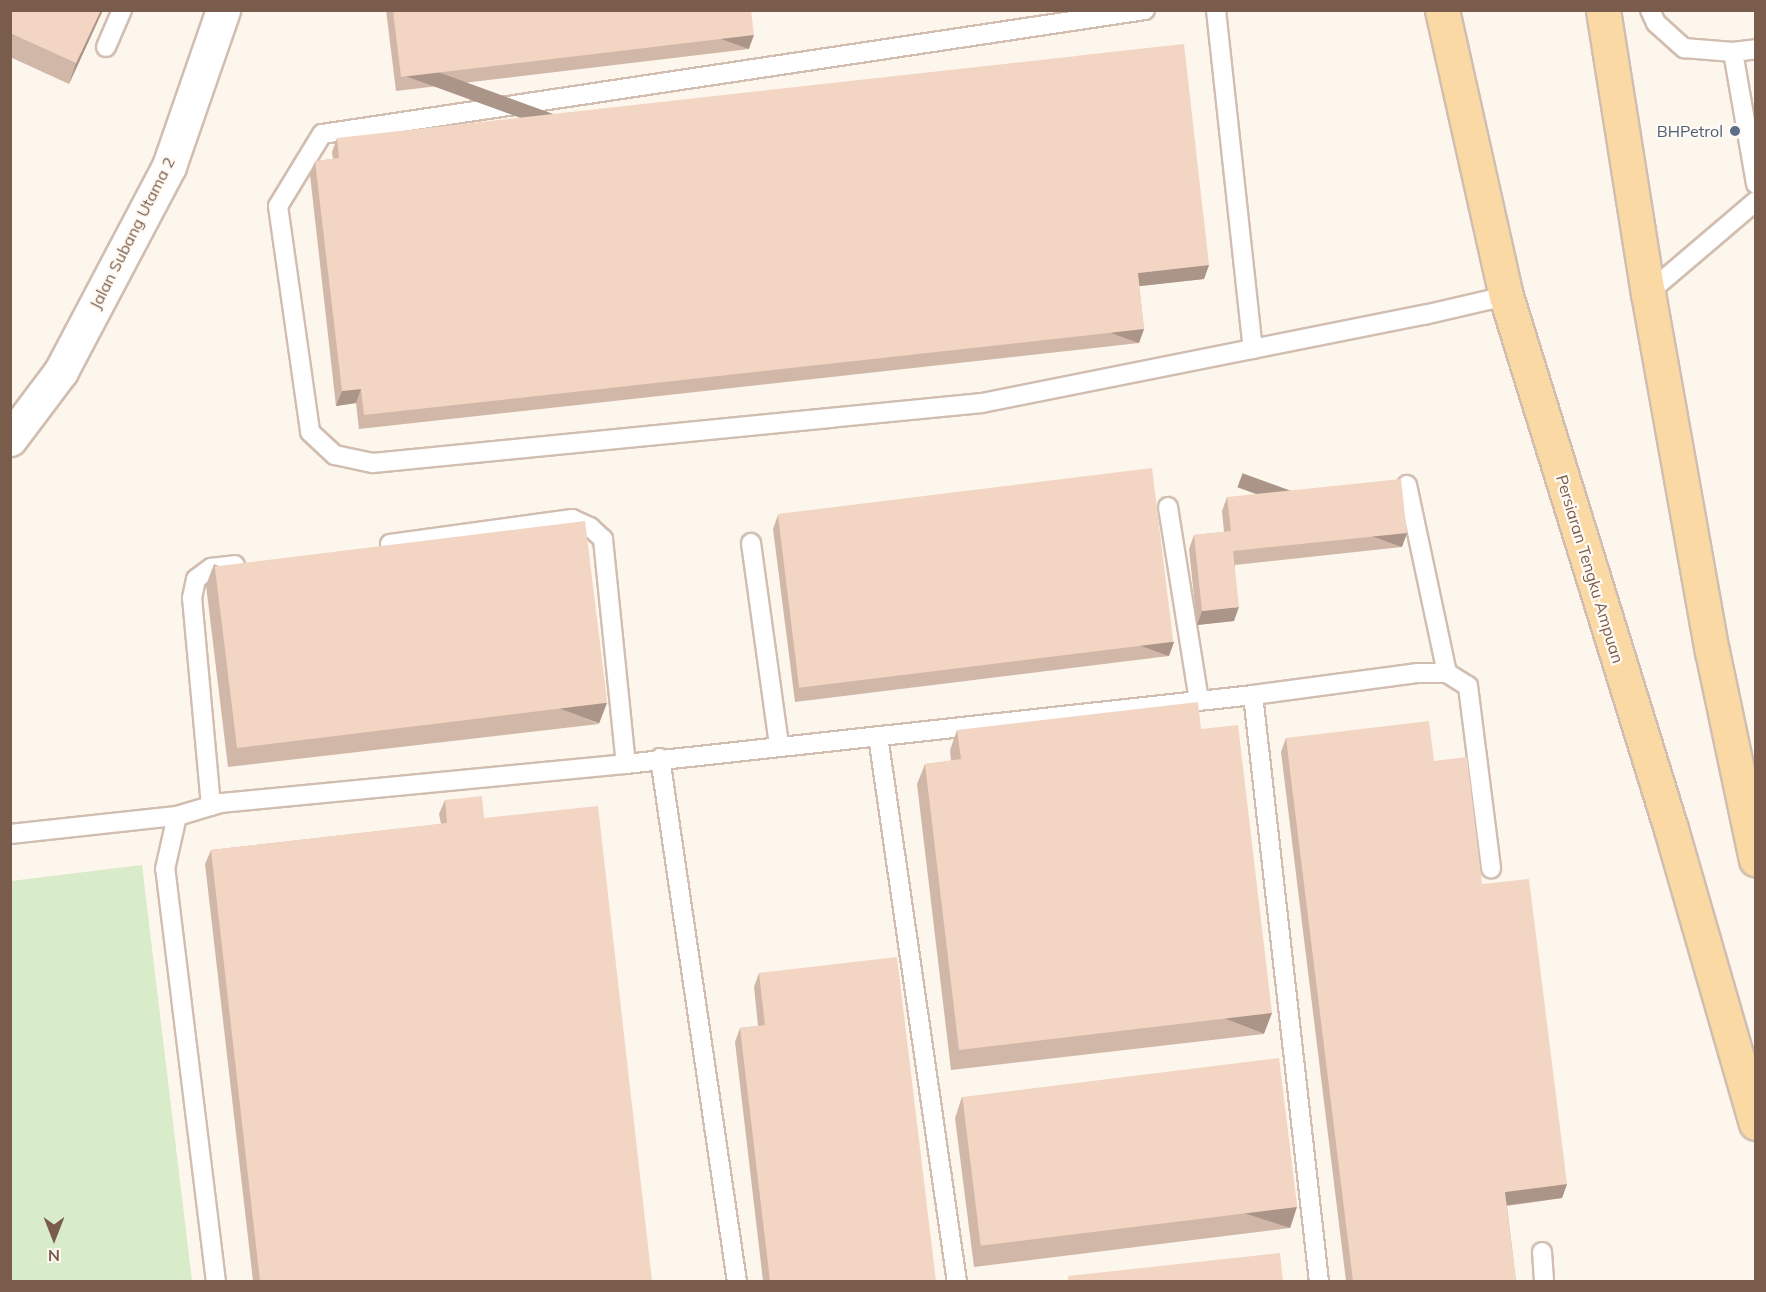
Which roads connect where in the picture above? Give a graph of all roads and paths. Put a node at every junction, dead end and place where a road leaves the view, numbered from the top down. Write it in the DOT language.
graph roads {
  1 [pos="122,10"];
  2 [pos="223,10"];
  3 [pos="1145,10"];
  4 [pos="1216,10"];
  5 [pos="1442,10"];
  6 [pos="1603,10"];
  7 [pos="1650,10"];
  8 [pos="106,47"];
  9 [pos="1755,49"];
  10 [pos="1732,52"];
  11 [pos="1755,184"];
  12 [pos="1755,201"];
  13 [pos="1648,293"];
  14 [pos="1506,296"];
  15 [pos="1253,349"];
  16 [pos="10,440"];
  17 [pos="1407,485"];
  18 [pos="1168,507"];
  19 [pos="751,543"];
  20 [pos="374,546"];
  21 [pos="258,562"];
  22 [pos="1447,673"];
  23 [pos="1252,695"];
  24 [pos="1199,701"];
  25 [pos="878,736"];
  26 [pos="779,746"];
  27 [pos="660,758"];
  28 [pos="626,764"];
  29 [pos="211,806"];
  30 [pos="177,816"];
  31 [pos="10,834"];
  32 [pos="1755,859"];
  33 [pos="1491,869"];
  34 [pos="1755,1123"];
  35 [pos="1542,1252"];
  36 [pos="216,1281"];
  37 [pos="737,1281"];
  38 [pos="957,1281"];
  39 [pos="1319,1281"];
  40 [pos="1544,1281"];
  1 -- 8 [label="lane"];
  2 -- 16 [label="main road, Jalan Subang Utama 2"];
  3 -- 15 [label="lane"];
  4 -- 15 [label="lane"];
  5 -- 14 [label="main road, Persiaran Tengku Ampuan"];
  6 -- 13 [label="main road"];
  7 -- 10 [label="lane"];
  9 -- 10 [label="lane"];
  10 -- 11 [label="lane"];
  12 -- 13 [label="lane"];
  13 -- 32 [label="main road"];
  14 -- 15 [label="lane"];
  14 -- 34 [label="main road, Persiaran Tengku Ampuan"];
  17 -- 22 [label="lane"];
  18 -- 24 [label="lane"];
  19 -- 26 [label="lane"];
  20 -- 28 [label="lane"];
  21 -- 29 [label="lane"];
  22 -- 23 [label="lane"];
  22 -- 33 [label="lane"];
  23 -- 24 [label="lane"];
  23 -- 39 [label="lane"];
  24 -- 25 [label="lane"];
  25 -- 26 [label="lane"];
  25 -- 38 [label="lane"];
  26 -- 27 [label="lane"];
  27 -- 28 [label="lane"];
  27 -- 37 [label="lane"];
  28 -- 29 [label="lane"];
  29 -- 30 [label="lane"];
  30 -- 31 [label="lane"];
  30 -- 36 [label="lane"];
  35 -- 40 [label="lane"];
}
